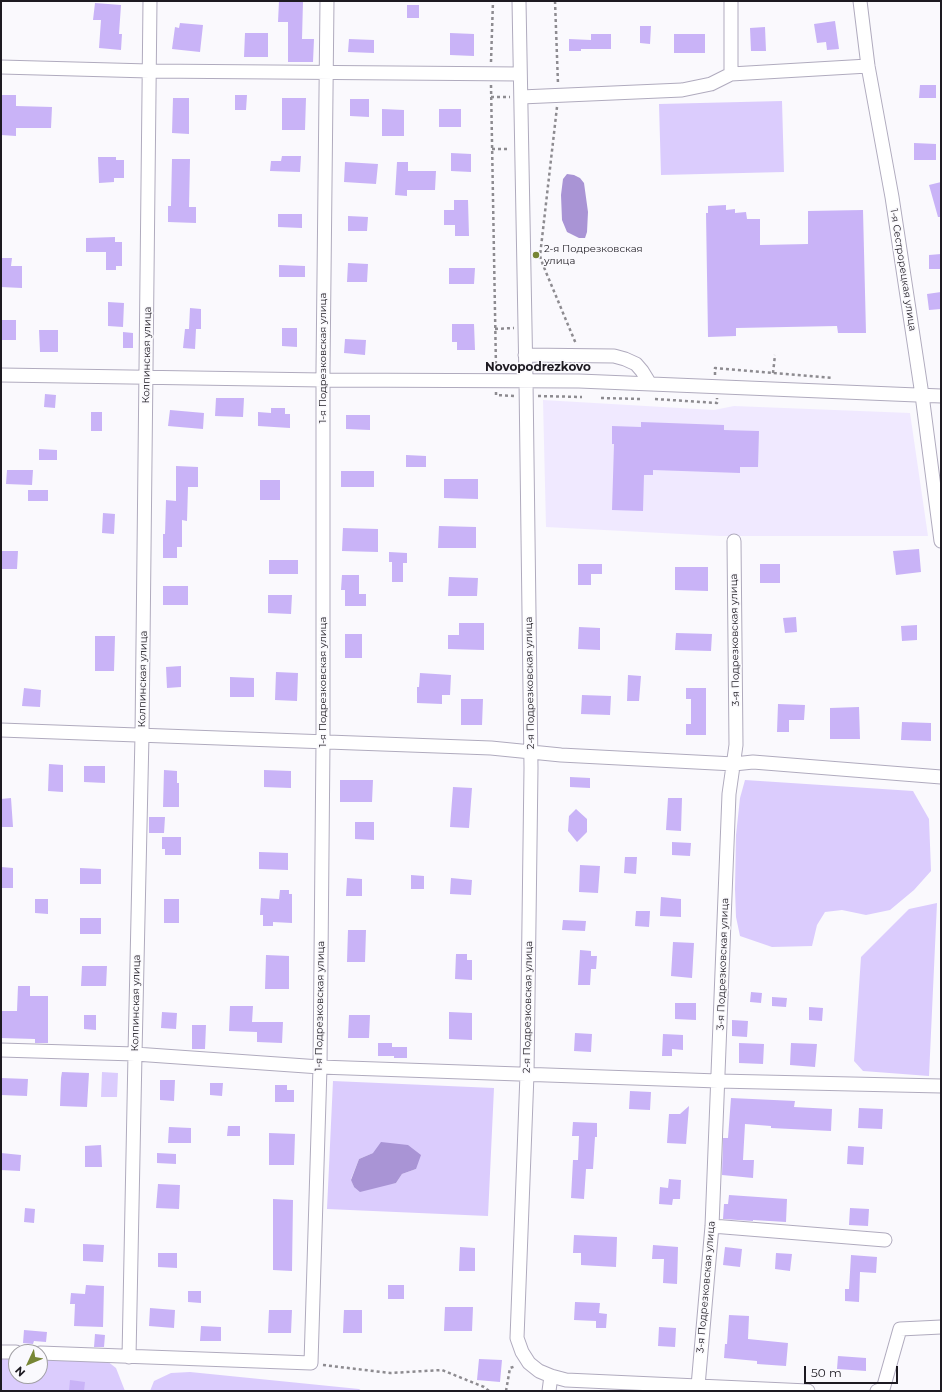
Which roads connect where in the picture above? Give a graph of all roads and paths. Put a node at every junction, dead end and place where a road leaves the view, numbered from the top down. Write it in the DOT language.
graph roads {
  1 [pos="150,1"];
  2 [pos="327,1"];
  3 [pos="493,1"];
  4 [pos="519,1"];
  5 [pos="555,1"];
  6 [pos="731,1"];
  7 [pos="860,1"];
  8 [pos="868,66"];
  9 [pos="1,67"];
  10 [pos="149,71"];
  11 [pos="327,72"];
  12 [pos="490,74"];
  13 [pos="520,74"];
  14 [pos="731,74"];
  15 [pos="558,95"];
  16 [pos="491,97"];
  17 [pos="521,97"];
  18 [pos="492,148"];
  19 [pos="514,149"];
  20 [pos="495,328"];
  21 [pos="518,328"];
  22 [pos="576,345"];
  23 [pos="525,355"];
  24 [pos="775,355"];
  25 [pos="496,372"];
  26 [pos="773,373"];
  27 [pos="1,375"];
  28 [pos="147,377"];
  29 [pos="323,380"];
  30 [pos="526,381"];
  31 [pos="650,384"];
  32 [pos="922,395"];
  33 [pos="535,396"];
  34 [pos="941,396"];
  35 [pos="582,397"];
  36 [pos="601,398"];
  37 [pos="641,399"];
  38 [pos="655,399"];
  39 [pos="717,403"];
  40 [pos="941,541"];
  41 [pos="734,542"];
  42 [pos="1,730"];
  43 [pos="142,735"];
  44 [pos="323,742"];
  45 [pos="530,752"];
  46 [pos="734,764"];
  47 [pos="941,777"];
  48 [pos="1,1050"];
  49 [pos="135,1054"];
  50 [pos="320,1067"];
  51 [pos="528,1074"];
  52 [pos="718,1081"];
  53 [pos="941,1086"];
  54 [pos="712,1226"];
  55 [pos="885,1240"];
  56 [pos="941,1328"];
  57 [pos="48,1353"];
  58 [pos="130,1357"];
  59 [pos="311,1363"];
  60 [pos="528,1363"];
  61 [pos="550,1376"];
  62 [pos="698,1386"];
  63 [pos="787,1390"];
  64 [pos="489,1391"];
  65 [pos="506,1391"];
  66 [pos="549,1391"];
  67 [pos="808,1391"];
  68 [pos="877,1391"];
  1 -- 10 [label="street, Колпинская улица"];
  2 -- 11 [label="street, 1-я Подрезковская улица"];
  3 -- 12 [label="path"];
  4 -- 13 [label="street, 2-я Подрезковская улица"];
  5 -- 15 [label="path"];
  6 -- 14 [label="street"];
  7 -- 8 [label="street, 1-я Сестрорецкая улица"];
  8 -- 14 [label="street"];
  8 -- 32 [label="street, 1-я Сестрорецкая улица"];
  9 -- 10 [label="street"];
  10 -- 11 [label="street"];
  10 -- 28 [label="street, Колпинская улица"];
  11 -- 12 [label="street"];
  11 -- 29 [label="street, 1-я Подрезковская улица"];
  12 -- 13 [label="street"];
  12 -- 16 [label="path"];
  13 -- 17 [label="street, 2-я Подрезковская улица"];
  14 -- 15 [label="street"];
  15 -- 17 [label="street"];
  15 -- 22 [label="path"];
  16 -- 17 [label="path"];
  16 -- 18 [label="path"];
  17 -- 23 [label="street, 2-я Подрезковская улица"];
  18 -- 19 [label="path"];
  18 -- 20 [label="path"];
  20 -- 21 [label="path"];
  20 -- 25 [label="path"];
  23 -- 30 [label="street, 2-я Подрезковская улица"];
  23 -- 31 [label="street"];
  24 -- 26 [label="path"];
  27 -- 28 [label="street"];
  28 -- 29 [label="street"];
  28 -- 43 [label="street, Колпинская улица"];
  29 -- 30 [label="street"];
  29 -- 44 [label="street, 1-я Подрезковская улица"];
  30 -- 31 [label="street"];
  30 -- 45 [label="street, 2-я Подрезковская улица"];
  31 -- 32 [label="street"];
  32 -- 34 [label="street"];
  32 -- 40 [label="street, 1-я Сестрорецкая улица"];
  33 -- 35 [label="path"];
  36 -- 37 [label="path"];
  38 -- 39 [label="path"];
  41 -- 46 [label="street, 3-я Подрезковская улица"];
  42 -- 43 [label="street"];
  43 -- 44 [label="street"];
  43 -- 49 [label="street, Колпинская улица"];
  44 -- 45 [label="street"];
  44 -- 50 [label="street, 1-я Подрезковская улица"];
  45 -- 46 [label="street"];
  45 -- 51 [label="street, 2-я Подрезковская улица"];
  46 -- 47 [label="street"];
  46 -- 52 [label="street, 3-я Подрезковская улица"];
  48 -- 49 [label="street"];
  49 -- 50 [label="street"];
  49 -- 58 [label="street, Колпинская улица"];
  50 -- 51 [label="street"];
  50 -- 59 [label="street, 1-я Подрезковская улица"];
  51 -- 52 [label="street"];
  51 -- 60 [label="street, 2-я Подрезковская улица"];
  52 -- 53 [label="street"];
  52 -- 54 [label="street, 3-я Подрезковская улица"];
  54 -- 55 [label="street"];
  54 -- 62 [label="street, 3-я Подрезковская улица"];
  56 -- 68 [label="street"];
  57 -- 58 [label="street"];
  58 -- 59 [label="street"];
  59 -- 64 [label="path"];
  60 -- 61 [label="street"];
  60 -- 65 [label="path"];
  61 -- 62 [label="street"];
  61 -- 66 [label="street"];
  62 -- 63 [label="street"];
  63 -- 67 [label="street"];
}
